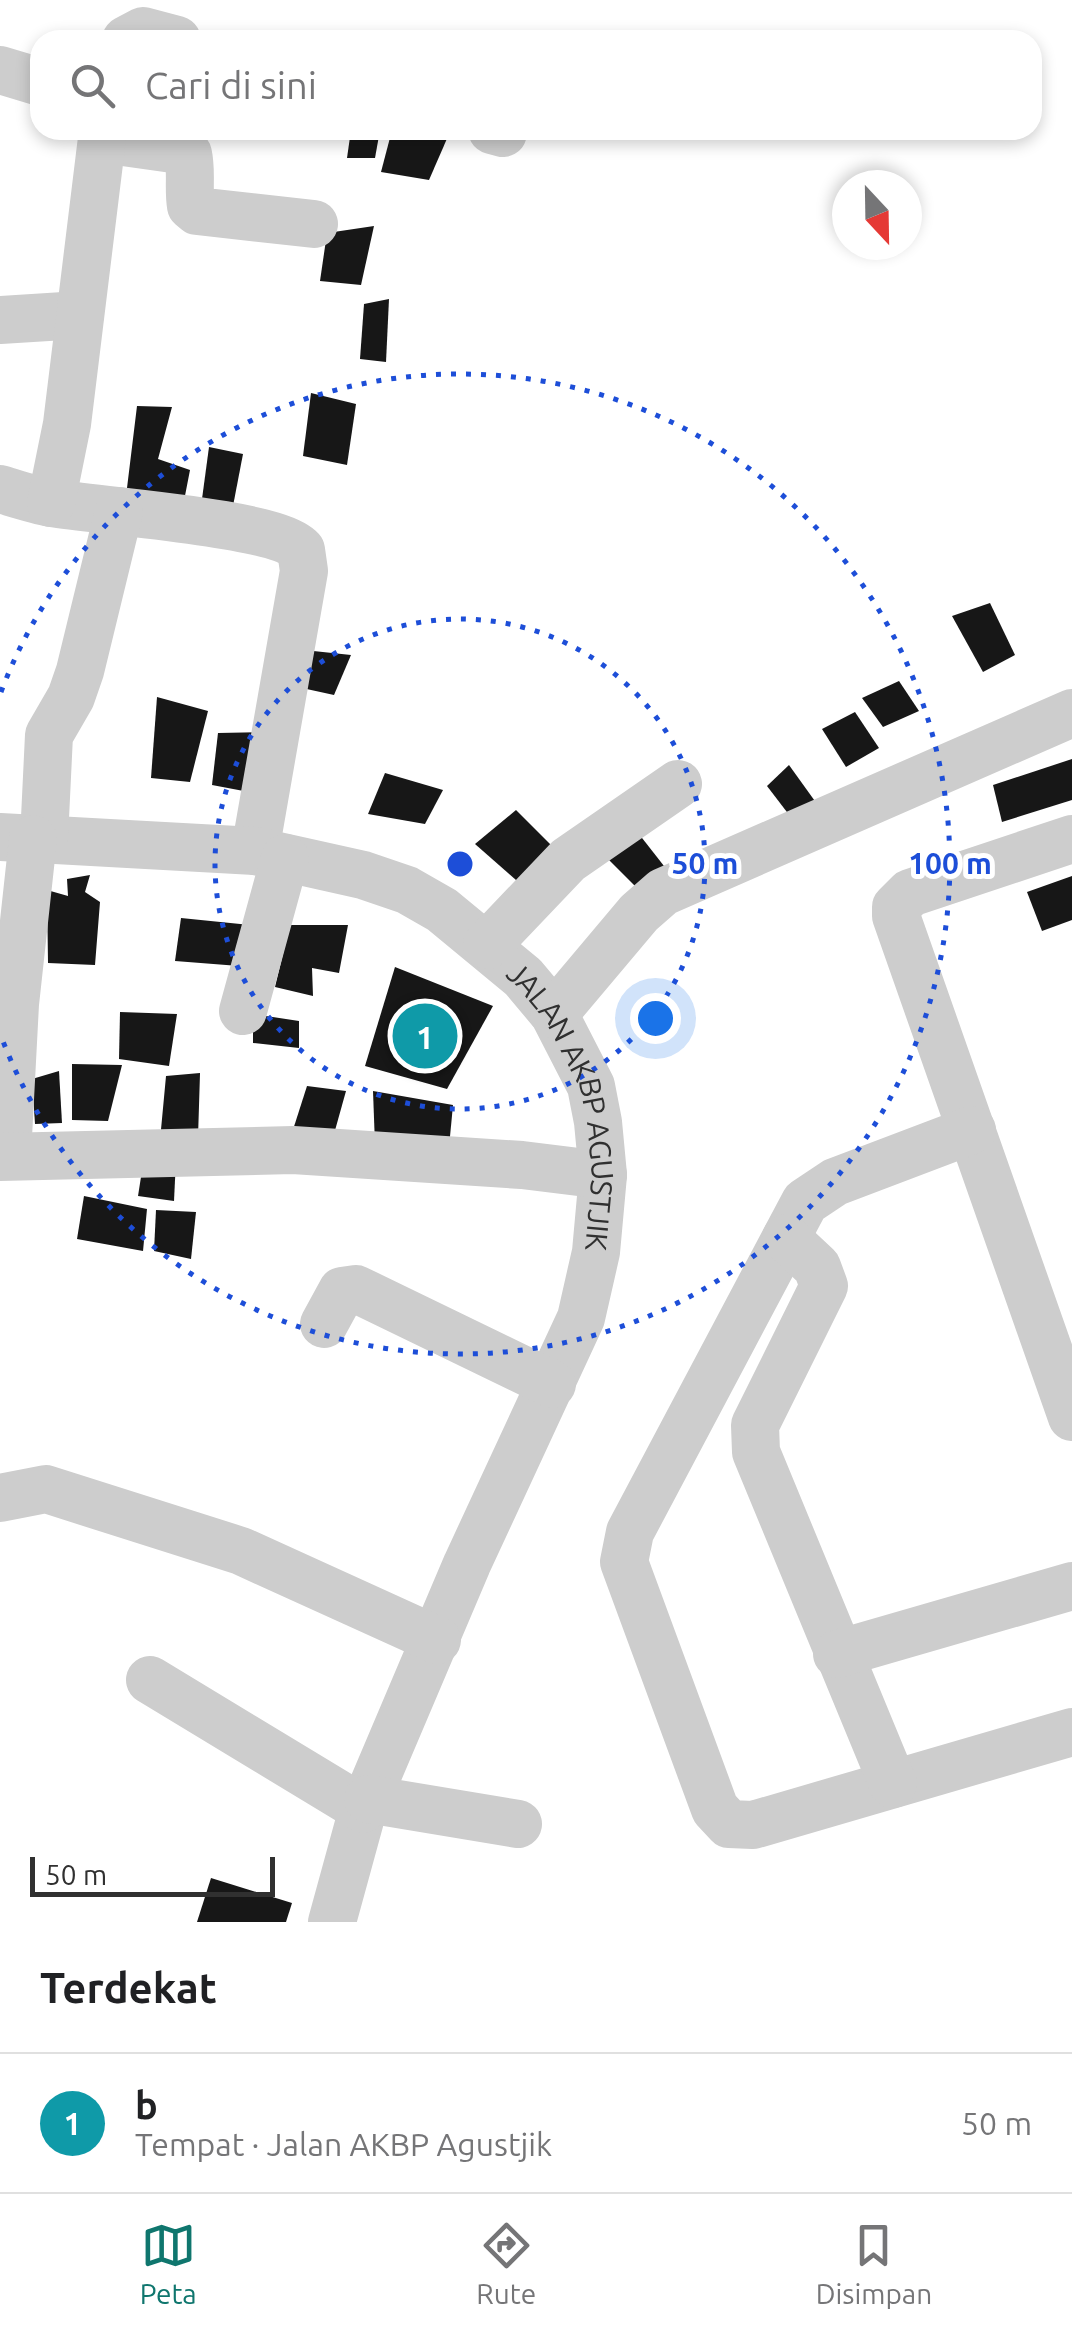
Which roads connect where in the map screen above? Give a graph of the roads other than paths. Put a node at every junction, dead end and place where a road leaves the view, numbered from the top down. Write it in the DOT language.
graph roads {
  1 [pos="0,70"];
  2 [pos="30,79"];
  3 [pos="102,140"];
  4 [pos="129,140"];
  5 [pos="314,224"];
  6 [pos="80,315"];
  7 [pos="0,320"];
  8 [pos="0,489"];
  9 [pos="51,502"];
  10 [pos="119,511"];
  11 [pos="1072,713"];
  12 [pos="678,784"];
  13 [pos="26,838"];
  14 [pos="1072,839"];
  15 [pos="270,855"];
  16 [pos="488,945"];
  17 [pos="243,1011"];
  18 [pos="554,1014"];
  19 [pos="972,1130"];
  20 [pos="4,1156"];
  21 [pos="603,1175"];
  22 [pos="786,1238"];
  23 [pos="324,1324"];
  24 [pos="552,1384"];
  25 [pos="1072,1417"];
  26 [pos="0,1498"];
  27 [pos="1072,1586"];
  28 [pos="437,1640"];
  29 [pos="837,1654"];
  30 [pos="150,1680"];
  31 [pos="1072,1732"];
  32 [pos="893,1784"];
  33 [pos="366,1804"];
  34 [pos="518,1824"];
  35 [pos="332,1922"];
  1 -- 2 [label="street"];
  3 -- 6 [label="street"];
  4 -- 5 [label="street"];
  6 -- 7 [label="street"];
  6 -- 9 [label="street"];
  8 -- 9 [label="street"];
  9 -- 10 [label="street"];
  10 -- 13 [label="street"];
  10 -- 15 [label="street"];
  11 -- 18 [label="street"];
  12 -- 16 [label="street"];
  13 -- 15 [label="street, JALAN AKBP AGUSTJIK"];
  13 -- 20 [label="street"];
  14 -- 19 [label="street"];
  15 -- 16 [label="street, JALAN AKBP AGUSTJIK"];
  15 -- 17 [label="street"];
  16 -- 18 [label="street, JALAN AKBP AGUSTJIK"];
  18 -- 21 [label="street, JALAN AKBP AGUSTJIK"];
  19 -- 22 [label="street"];
  19 -- 25 [label="street"];
  20 -- 21 [label="street"];
  21 -- 24 [label="street, JALAN AKBP AGUSTJIK"];
  22 -- 29 [label="street"];
  22 -- 32 [label="street"];
  23 -- 24 [label="street"];
  24 -- 28 [label="street, JALAN AKBP AGUSTJIK"];
  26 -- 28 [label="street"];
  27 -- 29 [label="street"];
  28 -- 33 [label="street, JALAN AKBP AGUSTJIK"];
  29 -- 32 [label="street"];
  30 -- 33 [label="street"];
  31 -- 32 [label="street"];
  33 -- 34 [label="street"];
  33 -- 35 [label="street, JALAN AKBP AGUSTJIK"];
}
